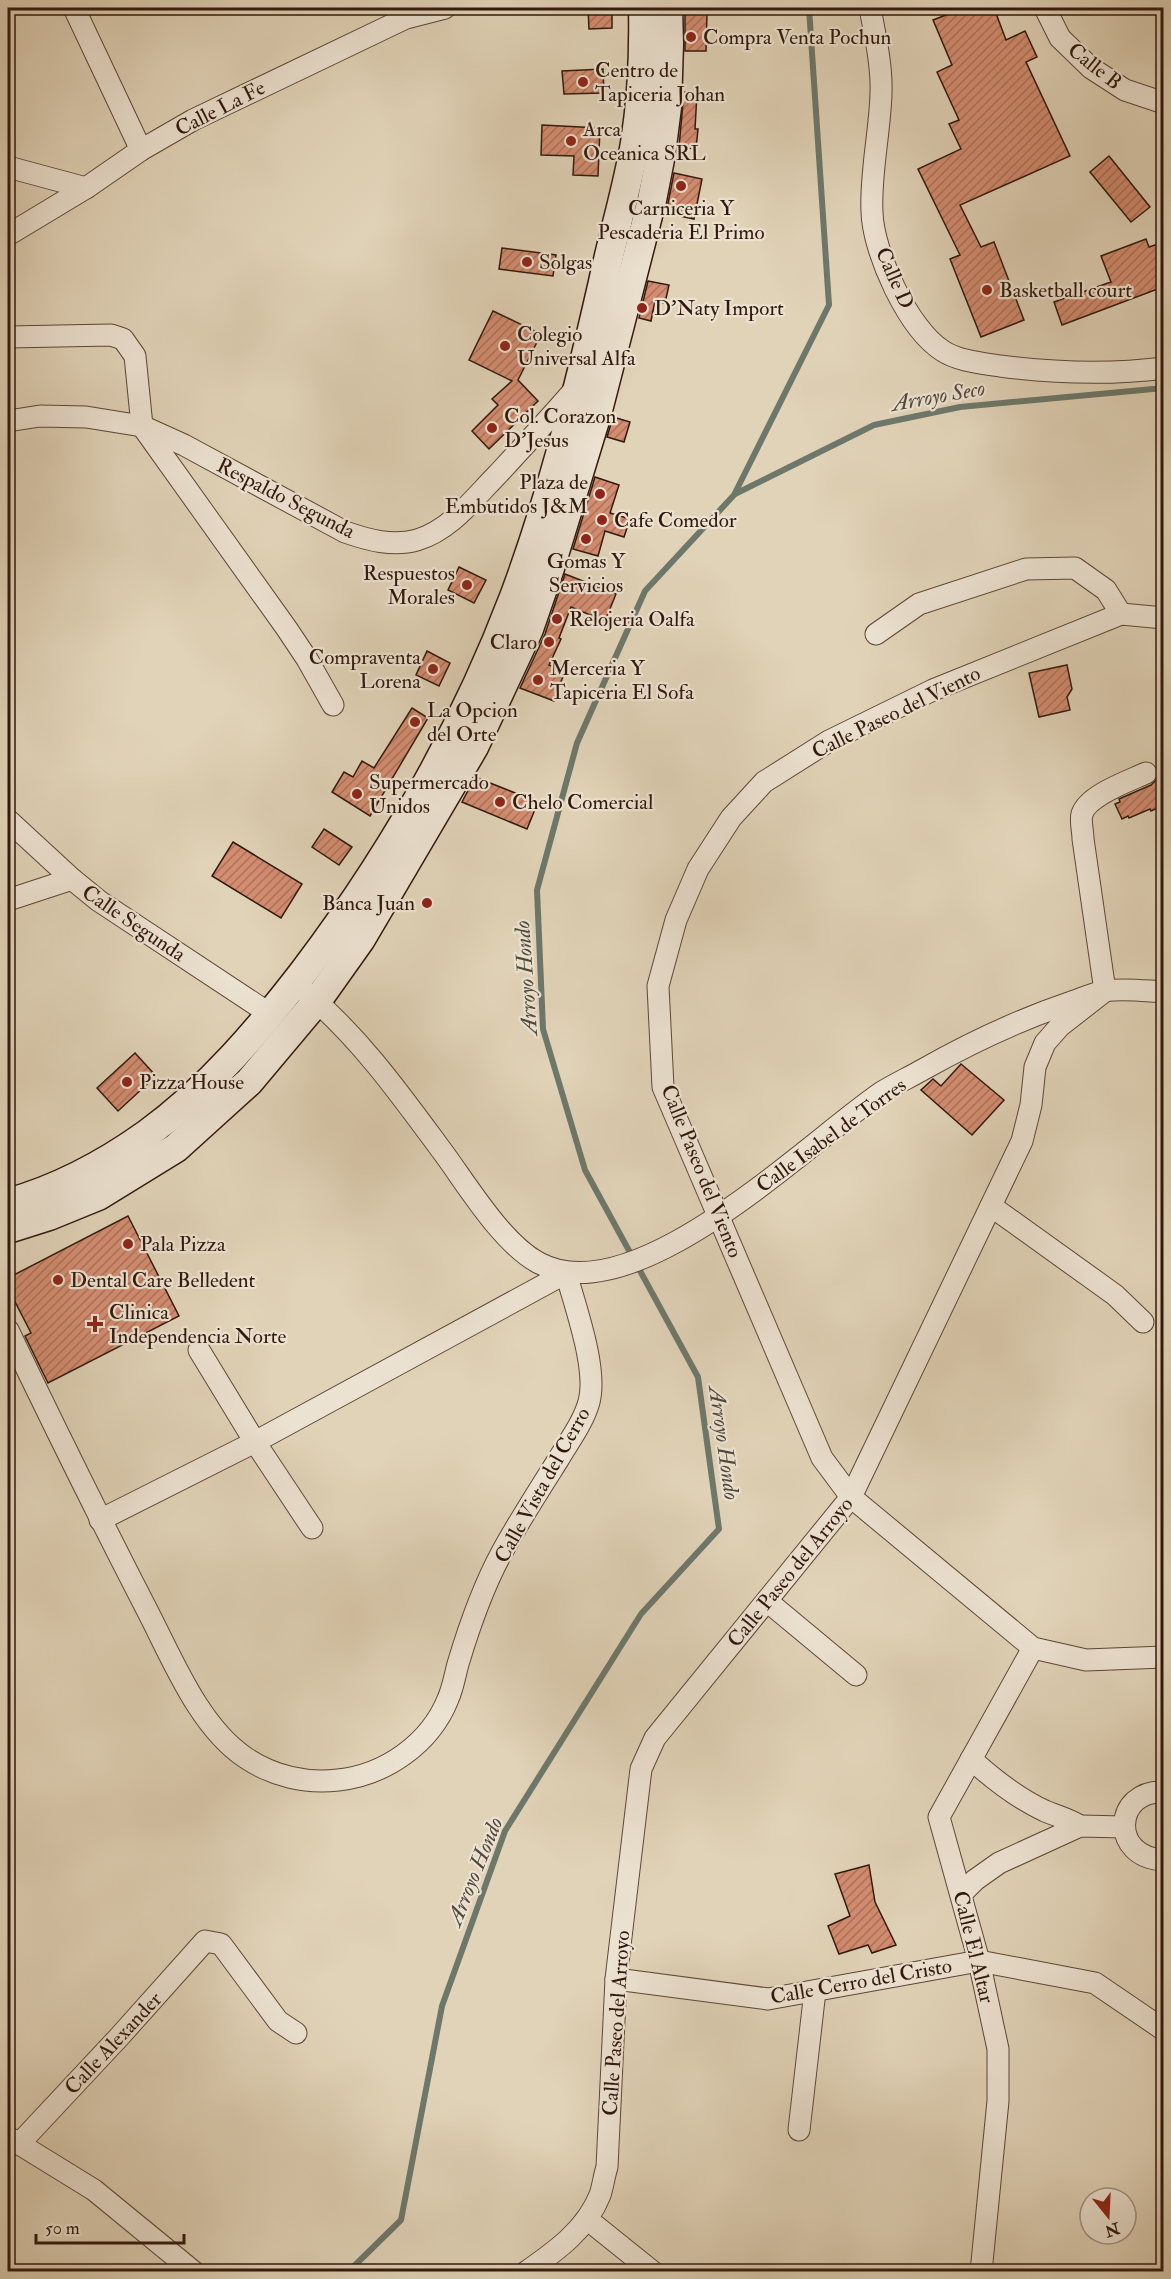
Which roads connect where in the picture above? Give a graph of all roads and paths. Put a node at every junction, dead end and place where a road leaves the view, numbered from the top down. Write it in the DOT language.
graph roads {
  1 [pos="74,8"];
  2 [pos="445,8"];
  3 [pos="643,8"];
  4 [pos="668,8"];
  5 [pos="870,8"];
  6 [pos="1045,8"];
  7 [pos="1164,103"];
  8 [pos="141,150"];
  9 [pos="8,167"];
  10 [pos="86,188"];
  11 [pos="8,235"];
  12 [pos="8,337"];
  13 [pos="1164,368"];
  14 [pos="580,385"];
  15 [pos="8,421"];
  16 [pos="142,426"];
  17 [pos="1121,614"];
  18 [pos="1164,618"];
  19 [pos="876,634"];
  20 [pos="333,705"];
  21 [pos="1146,773"];
  22 [pos="8,820"];
  23 [pos="72,879"];
  24 [pos="8,900"];
  25 [pos="295,983"];
  26 [pos="1105,991"];
  27 [pos="1164,992"];
  28 [pos="317,1001"];
  29 [pos="270,1014"];
  30 [pos="8,1203"];
  31 [pos="991,1206"];
  32 [pos="720,1216"];
  33 [pos="8,1229"];
  34 [pos="566,1273"];
  35 [pos="1143,1322"];
  36 [pos="8,1330"];
  37 [pos="198,1350"];
  38 [pos="255,1442"];
  39 [pos="852,1497"];
  40 [pos="100,1520"];
  41 [pos="312,1528"];
  42 [pos="767,1601"];
  43 [pos="1033,1648"];
  44 [pos="1164,1657"];
  45 [pos="856,1675"];
  46 [pos="971,1759"];
  47 [pos="1164,1792"];
  48 [pos="1080,1826"];
  49 [pos="1124,1827"];
  50 [pos="1164,1860"];
  51 [pos="961,1894"];
  52 [pos="979,1960"];
  53 [pos="616,1979"];
  54 [pos="815,1991"];
  55 [pos="1164,2030"];
  56 [pos="296,2033"];
  57 [pos="799,2130"];
  58 [pos="13,2140"];
  59 [pos="587,2219"];
  60 [pos="194,2271"];
  61 [pos="526,2271"];
  62 [pos="653,2271"];
  63 [pos="981,2271"];
  1 -- 8 [label="street"];
  2 -- 8 [label="street, Calle La Fe"];
  3 -- 14 [label="main road"];
  4 -- 28 [label="main road"];
  5 -- 13 [label="street, Calle D"];
  6 -- 7 [label="street, Calle B"];
  8 -- 10 [label="street, Calle La Fe"];
  9 -- 10 [label="street"];
  10 -- 11 [label="street, Calle La Fe"];
  12 -- 16 [label="street"];
  14 -- 16 [label="street, Respaldo Segunda"];
  14 -- 25 [label="main road"];
  15 -- 16 [label="street, Respaldo Segunda"];
  16 -- 20 [label="street"];
  17 -- 18 [label="street, Calle Paseo del Viento"];
  17 -- 19 [label="street"];
  17 -- 32 [label="street, Calle Paseo del Viento"];
  21 -- 26 [label="street"];
  22 -- 23 [label="street, Calle Segunda"];
  23 -- 24 [label="street"];
  23 -- 29 [label="street, Calle Segunda"];
  25 -- 28 [label="street"];
  25 -- 29 [label="main road"];
  26 -- 27 [label="street, Calle Isabel de Torres"];
  26 -- 31 [label="street, Calle Paseo del Arroyo"];
  26 -- 32 [label="street, Calle Isabel de Torres"];
  28 -- 33 [label="main road"];
  28 -- 34 [label="street"];
  29 -- 30 [label="main road"];
  31 -- 35 [label="street"];
  31 -- 39 [label="street, Calle Paseo del Arroyo"];
  32 -- 34 [label="street, Calle Isabel de Torres"];
  32 -- 39 [label="street, Calle Paseo del Viento"];
  34 -- 38 [label="street"];
  34 -- 40 [label="street, Calle Vista del Cerro"];
  36 -- 40 [label="street, Calle Vista del Cerro"];
  37 -- 38 [label="street"];
  38 -- 40 [label="street"];
  38 -- 41 [label="street"];
  39 -- 42 [label="street, Calle Paseo del Arroyo"];
  39 -- 43 [label="street"];
  42 -- 45 [label="street"];
  42 -- 53 [label="street, Calle Paseo del Arroyo"];
  43 -- 44 [label="street"];
  43 -- 46 [label="street, Calle El Altar"];
  46 -- 48 [label="street"];
  46 -- 51 [label="street, Calle El Altar"];
  47 -- 49 [label="street"];
  48 -- 49 [label="street"];
  48 -- 51 [label="street"];
  49 -- 50 [label="street"];
  51 -- 52 [label="street, Calle El Altar"];
  52 -- 54 [label="street, Calle Cerro del Cristo"];
  52 -- 55 [label="street, Calle Cerro del Cristo"];
  52 -- 63 [label="street, Calle El Altar"];
  53 -- 54 [label="street, Calle Cerro del Cristo"];
  53 -- 59 [label="street, Calle Paseo del Arroyo"];
  54 -- 57 [label="street"];
  56 -- 58 [label="street, Calle Alexander"];
  58 -- 60 [label="street, Calle Alexander"];
  59 -- 61 [label="street, Calle Paseo del Arroyo"];
  59 -- 62 [label="street"];
}
